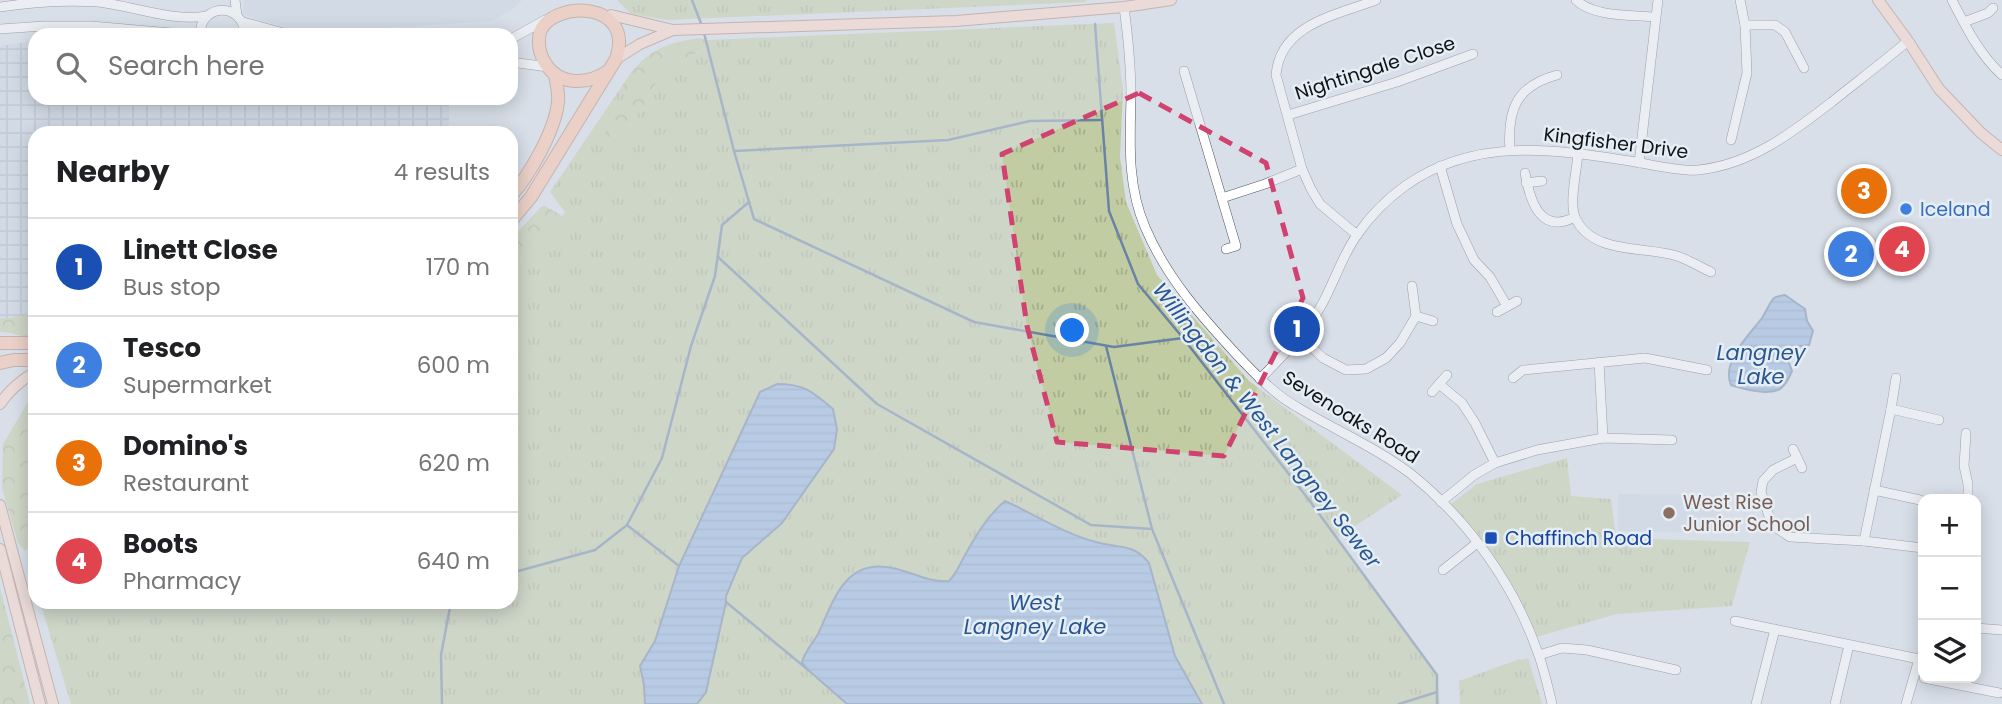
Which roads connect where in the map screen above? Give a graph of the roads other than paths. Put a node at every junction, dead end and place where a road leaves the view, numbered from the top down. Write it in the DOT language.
graph roads {
  1 [pos="223,0"];
  2 [pos="235,0"];
  3 [pos="1171,0"];
  4 [pos="1376,0"];
  5 [pos="1576,0"];
  6 [pos="1658,0"];
  7 [pos="1740,0"];
  8 [pos="1878,0"];
  9 [pos="1952,0"];
  10 [pos="36,1"];
  11 [pos="85,1"];
  12 [pos="0,7"];
  13 [pos="1124,7"];
  14 [pos="605,8"];
  15 [pos="552,10"];
  16 [pos="211,13"];
  17 [pos="1655,17"];
  18 [pos="240,18"];
  19 [pos="1964,22"];
  20 [pos="1996,23"];
  21 [pos="1745,24"];
  22 [pos="114,28"];
  23 [pos="201,28"];
  24 [pos="243,28"];
  25 [pos="270,28"];
  26 [pos="0,29"];
  27 [pos="673,30"];
  28 [pos="518,34"];
  29 [pos="1908,41"];
  30 [pos="1473,54"];
  31 [pos="616,59"];
  32 [pos="518,64"];
  33 [pos="1804,68"];
  34 [pos="552,71"];
  35 [pos="608,71"];
  36 [pos="1184,71"];
  37 [pos="1557,75"];
  38 [pos="2002,75"];
  39 [pos="1288,115"];
  40 [pos="1731,140"];
  41 [pos="1510,150"];
  42 [pos="2002,150"];
  43 [pos="1578,153"];
  44 [pos="1639,163"];
  45 [pos="1440,166"];
  46 [pos="1302,169"];
  47 [pos="1542,181"];
  48 [pos="518,186"];
  49 [pos="1222,198"];
  50 [pos="518,212"];
  51 [pos="1575,217"];
  52 [pos="1357,235"];
  53 [pos="1226,249"];
  54 [pos="1711,272"];
  55 [pos="1412,286"];
  56 [pos="1517,301"];
  57 [pos="1507,306"];
  58 [pos="1497,312"];
  59 [pos="1416,316"];
  60 [pos="1433,321"];
  61 [pos="1300,336"];
  62 [pos="0,343"];
  63 [pos="28,343"];
  64 [pos="1519,358"];
  65 [pos="28,360"];
  66 [pos="1599,362"];
  67 [pos="0,363"];
  68 [pos="1523,370"];
  69 [pos="1707,370"];
  70 [pos="1447,375"];
  71 [pos="28,376"];
  72 [pos="1513,378"];
  73 [pos="1896,378"];
  74 [pos="1260,379"];
  75 [pos="1439,384"];
  76 [pos="1432,392"];
  77 [pos="0,404"];
  78 [pos="1891,409"];
  79 [pos="1939,419"];
  80 [pos="1966,433"];
  81 [pos="1603,438"];
  82 [pos="1672,440"];
  83 [pos="1495,463"];
  84 [pos="1802,468"];
  85 [pos="1874,490"];
  86 [pos="1968,494"];
  87 [pos="1918,500"];
  88 [pos="1441,502"];
  89 [pos="0,505"];
  90 [pos="1864,541"];
  91 [pos="1477,542"];
  92 [pos="1918,547"];
  93 [pos="0,549"];
  94 [pos="1443,570"];
  95 [pos="1735,621"];
  96 [pos="1981,628"];
  97 [pos="1775,629"];
  98 [pos="2002,630"];
  99 [pos="1849,645"];
  100 [pos="1539,655"];
  101 [pos="1918,656"];
  102 [pos="1676,670"];
  103 [pos="1918,681"];
  104 [pos="1950,683"];
  105 [pos="1999,693"];
  106 [pos="40,704"];
  107 [pos="53,704"];
  108 [pos="1552,704"];
  109 [pos="1756,704"];
  110 [pos="1835,704"];
  111 [pos="1906,704"];
  1 -- 16 [label="street"];
  2 -- 18 [label="street"];
  3 -- 13 [label="main road"];
  4 -- 39 [label="street"];
  5 -- 17 [label="street"];
  6 -- 17 [label="street"];
  7 -- 21 [label="street"];
  8 -- 29 [label="main road"];
  9 -- 19 [label="street"];
  10 -- 11 [label="street"];
  10 -- 12 [label="street"];
  11 -- 16 [label="street"];
  13 -- 27 [label="main road"];
  13 -- 74 [label="street, Sevenoaks Road"];
  14 -- 15 [label="highway"];
  14 -- 27 [label="main road"];
  14 -- 31 [label="highway"];
  15 -- 28 [label="street"];
  15 -- 34 [label="highway"];
  16 -- 18 [label="street"];
  16 -- 23 [label="street"];
  17 -- 44 [label="street"];
  18 -- 24 [label="street"];
  18 -- 25 [label="street"];
  19 -- 20 [label="street"];
  19 -- 38 [label="street"];
  21 -- 33 [label="street"];
  21 -- 40 [label="street"];
  22 -- 26 [label="street"];
  27 -- 31 [label="main road"];
  29 -- 42 [label="main road"];
  29 -- 44 [label="street, Kingfisher Drive"];
  30 -- 39 [label="street, Nightingale Close"];
  31 -- 35 [label="highway"];
  32 -- 34 [label="street"];
  34 -- 35 [label="highway"];
  34 -- 48 [label="highway"];
  35 -- 50 [label="highway"];
  36 -- 49 [label="street"];
  37 -- 41 [label="street"];
  39 -- 46 [label="street"];
  41 -- 43 [label="street, Kingfisher Drive"];
  41 -- 45 [label="street, Kingfisher Drive"];
  43 -- 44 [label="street, Kingfisher Drive"];
  43 -- 51 [label="street"];
  45 -- 52 [label="street, Kingfisher Drive"];
  45 -- 57 [label="street"];
  46 -- 49 [label="street"];
  46 -- 52 [label="street"];
  47 -- 51 [label="street"];
  49 -- 53 [label="street"];
  51 -- 54 [label="street"];
  52 -- 61 [label="street, Kingfisher Drive"];
  55 -- 59 [label="street"];
  56 -- 57 [label="street"];
  57 -- 58 [label="street"];
  59 -- 60 [label="street"];
  59 -- 61 [label="street"];
  61 -- 74 [label="street, Kingfisher Drive"];
  62 -- 63 [label="highway"];
  64 -- 68 [label="street"];
  65 -- 67 [label="highway"];
  66 -- 68 [label="street"];
  66 -- 69 [label="street"];
  66 -- 81 [label="street"];
  68 -- 72 [label="street"];
  70 -- 75 [label="street"];
  71 -- 77 [label="main road"];
  73 -- 78 [label="street"];
  74 -- 88 [label="street, Sevenoaks Road"];
  75 -- 76 [label="street"];
  75 -- 83 [label="street"];
  78 -- 79 [label="street"];
  78 -- 85 [label="street"];
  80 -- 86 [label="street"];
  81 -- 82 [label="street"];
  81 -- 83 [label="street"];
  83 -- 88 [label="street"];
  84 -- 90 [label="street"];
  85 -- 87 [label="street"];
  85 -- 90 [label="street"];
  88 -- 91 [label="street, Sevenoaks Road"];
  89 -- 107 [label="main road"];
  90 -- 92 [label="street"];
  91 -- 94 [label="street"];
  91 -- 100 [label="street, Sevenoaks Road"];
  93 -- 106 [label="main road"];
  95 -- 97 [label="street"];
  96 -- 98 [label="street"];
  97 -- 99 [label="street"];
  97 -- 109 [label="street"];
  99 -- 101 [label="street"];
  99 -- 110 [label="street"];
  100 -- 102 [label="street"];
  100 -- 108 [label="street, Sevenoaks Road"];
  103 -- 111 [label="street"];
  104 -- 105 [label="street"];
}
